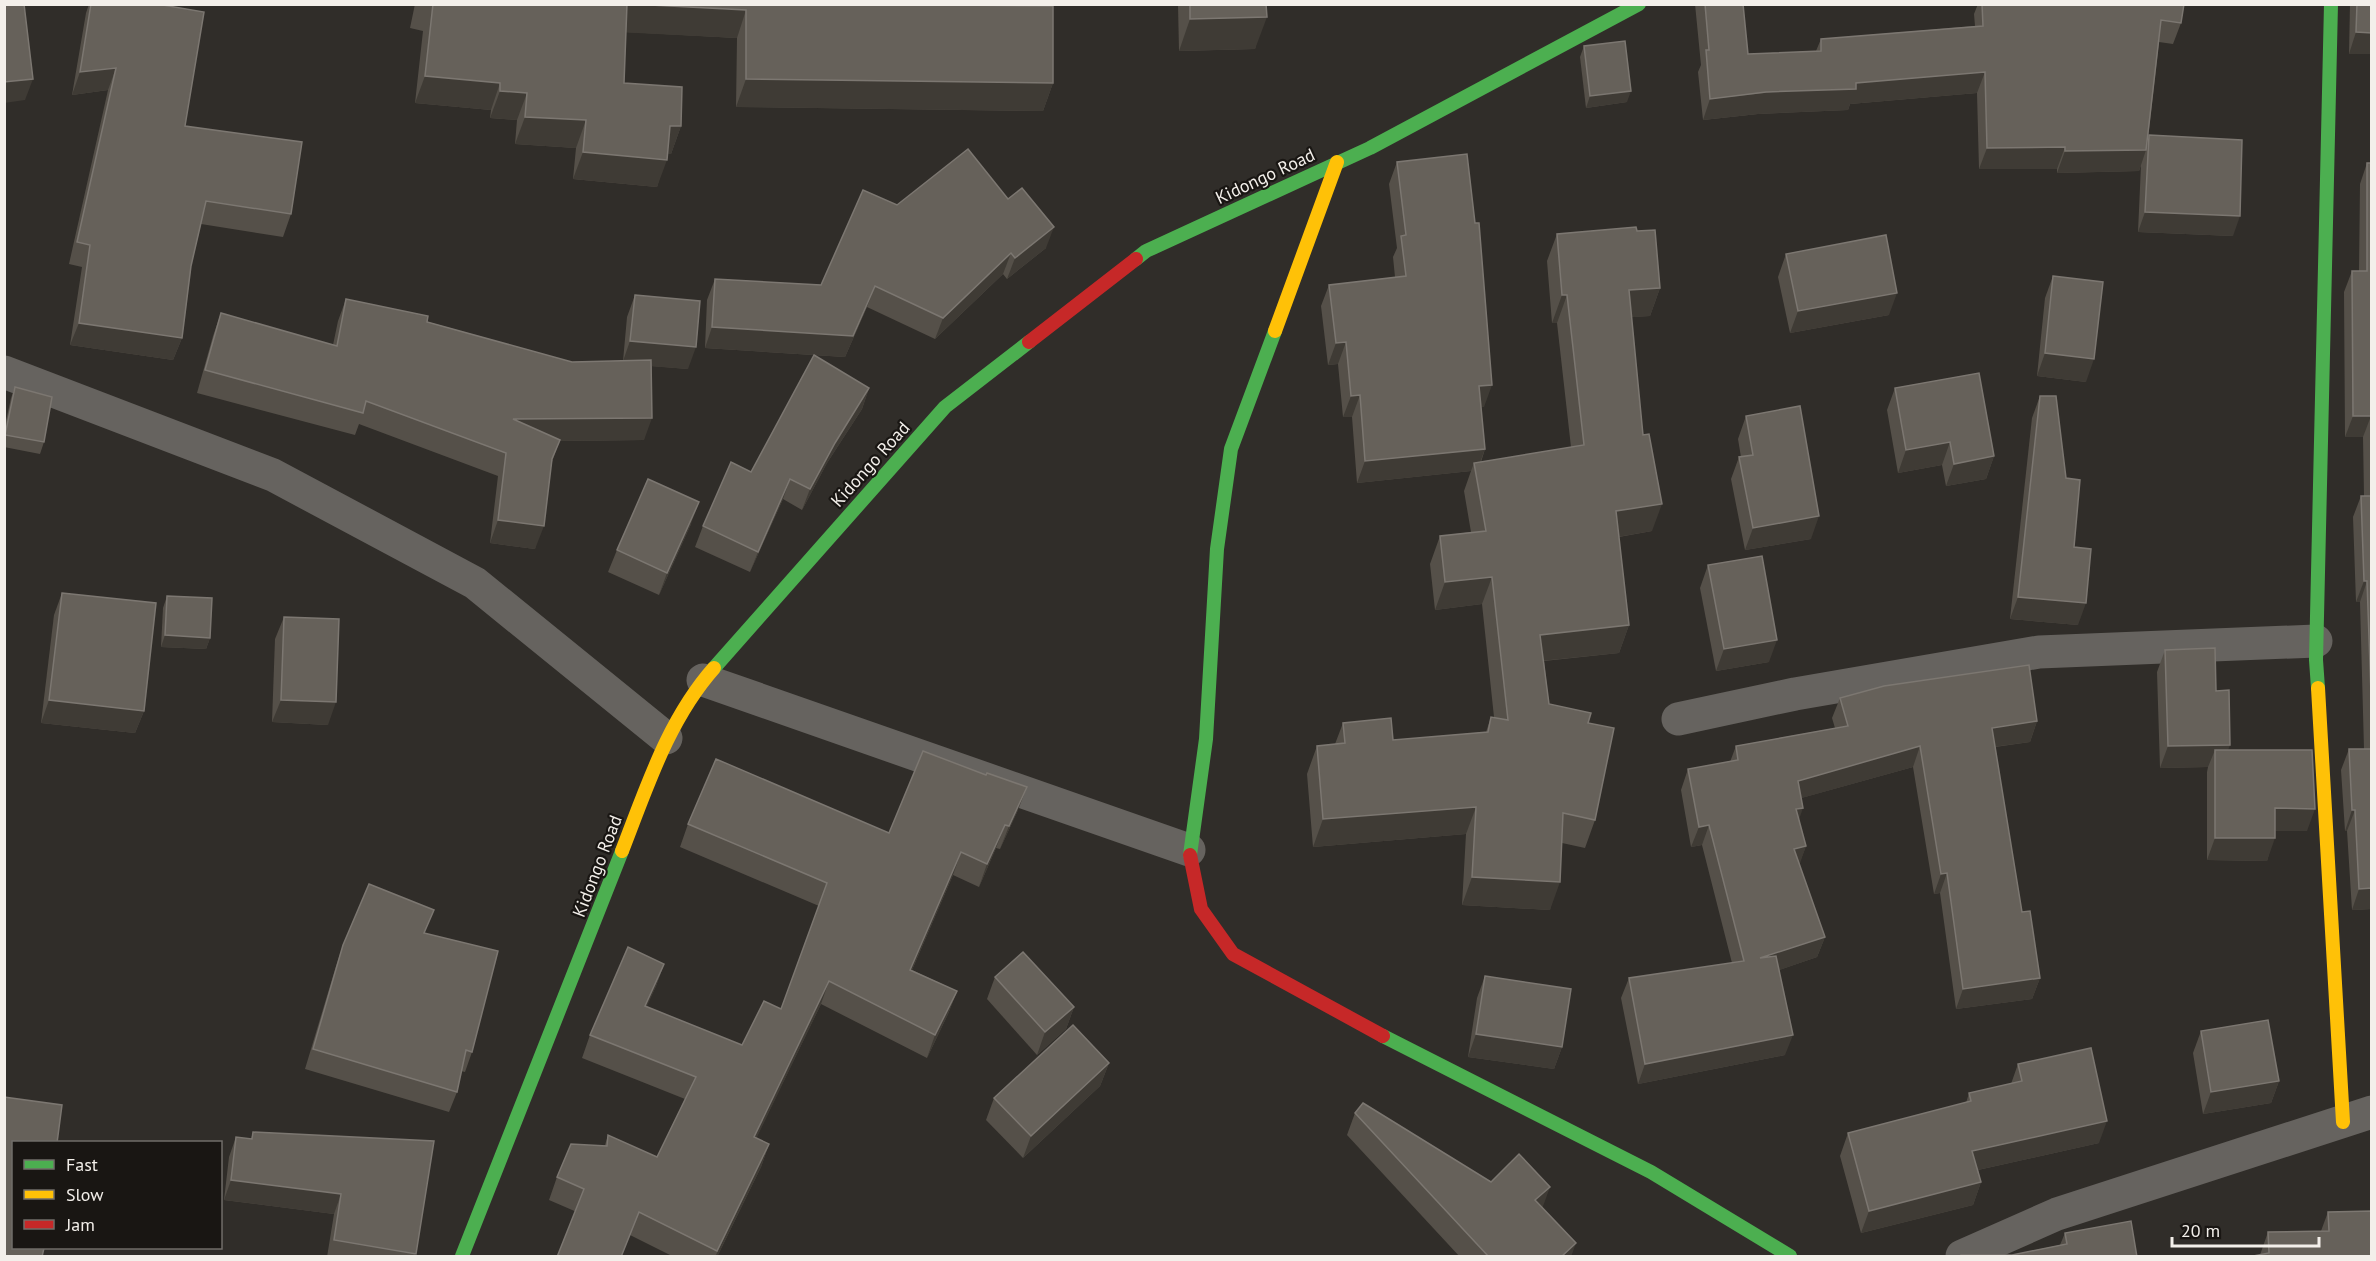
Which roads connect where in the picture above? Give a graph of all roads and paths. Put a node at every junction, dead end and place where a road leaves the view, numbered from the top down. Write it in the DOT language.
graph roads {
  1 [pos="1639,4"];
  2 [pos="2331,4"];
  3 [pos="1337,162"];
  4 [pos="4,372"];
  5 [pos="2316,641"];
  6 [pos="703,680"];
  7 [pos="1678,719"];
  8 [pos="666,738"];
  9 [pos="1189,850"];
  10 [pos="2357,1117"];
  11 [pos="462,1257"];
  12 [pos="1790,1257"];
  13 [pos="1962,1257"];
  1 -- 3 [label="street, Kidongo Road"];
  2 -- 5 [label="street"];
  3 -- 6 [label="street, Kidongo Road"];
  3 -- 9 [label="street"];
  4 -- 8 [label="street"];
  5 -- 7 [label="street"];
  5 -- 10 [label="street"];
  6 -- 8 [label="street, Kidongo Road"];
  6 -- 9 [label="street"];
  8 -- 11 [label="street, Kidongo Road"];
  9 -- 12 [label="street"];
  10 -- 13 [label="street"];
}
